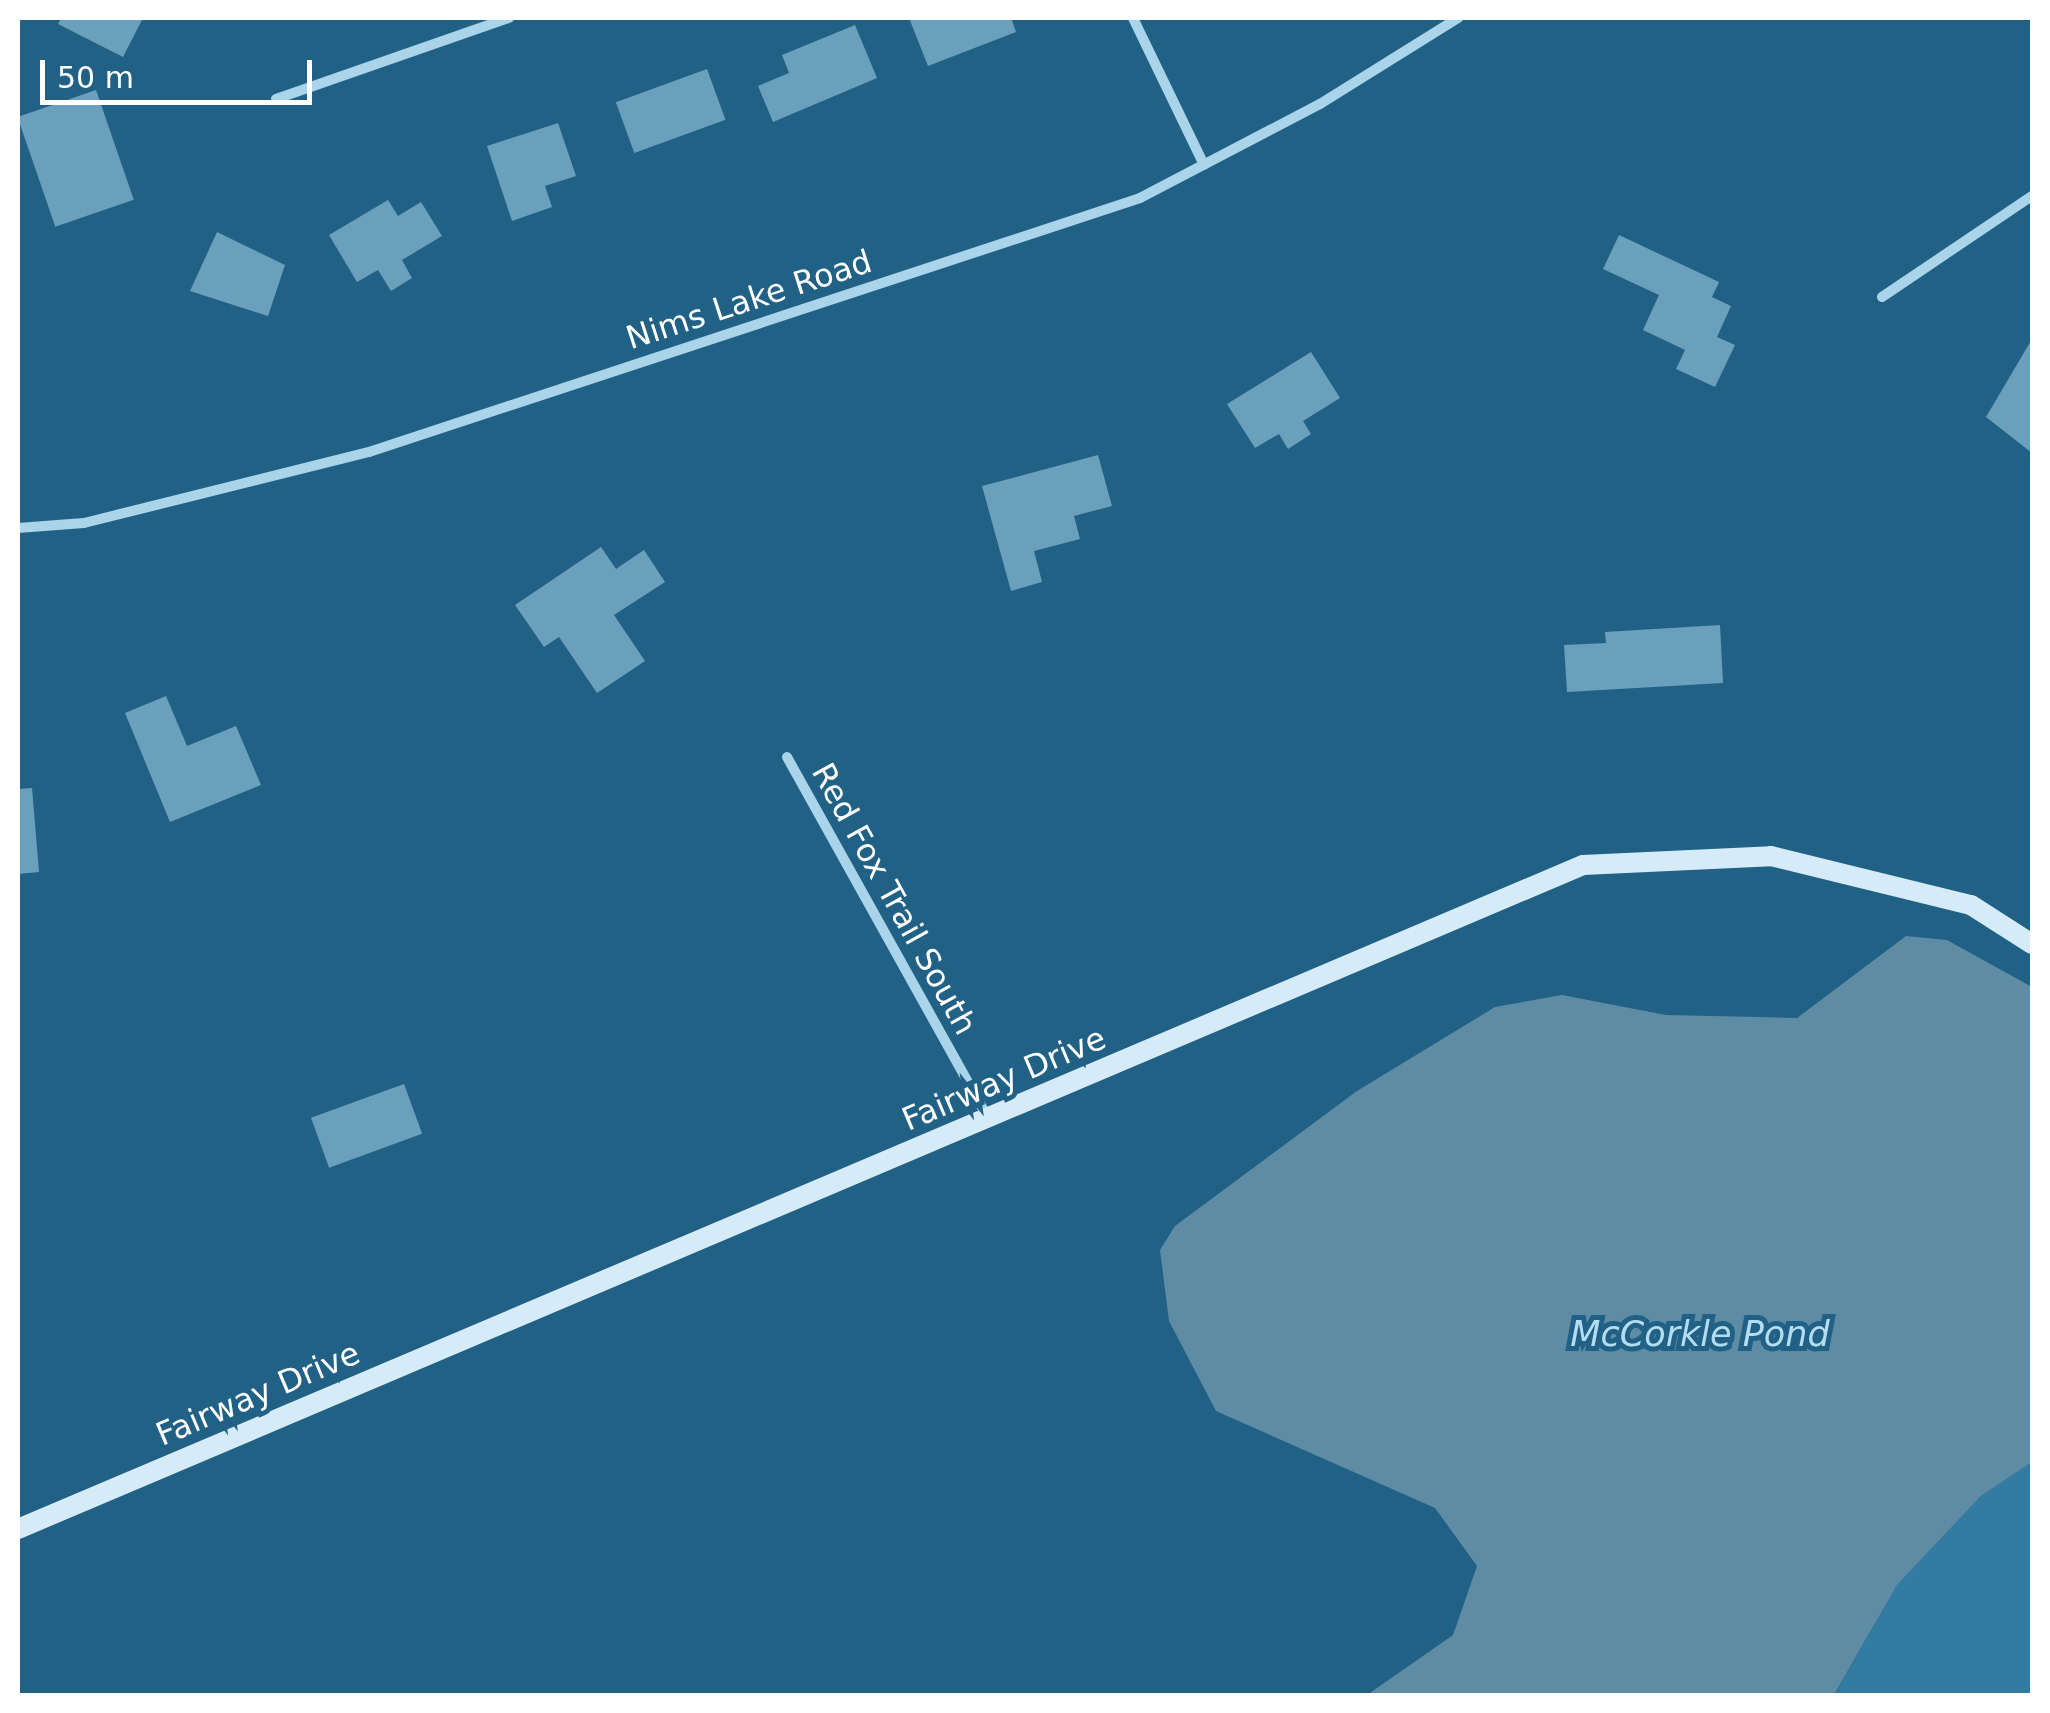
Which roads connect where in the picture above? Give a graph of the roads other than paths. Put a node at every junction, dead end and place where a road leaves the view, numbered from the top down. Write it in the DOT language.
graph roads {
  1 [pos="509,18"];
  2 [pos="1133,18"];
  3 [pos="1458,18"];
  4 [pos="276,100"];
  5 [pos="1204,165"];
  6 [pos="2032,196"];
  7 [pos="1882,297"];
  8 [pos="18,528"];
  9 [pos="787,757"];
  10 [pos="2032,944"];
  11 [pos="987,1118"];
  12 [pos="18,1529"];
  1 -- 4 [label="street"];
  2 -- 5 [label="street"];
  3 -- 5 [label="street, Nims Lake Road"];
  5 -- 8 [label="street, Nims Lake Road"];
  6 -- 7 [label="street"];
  9 -- 11 [label="street, Red Fox Trail South"];
  10 -- 11 [label="street, Fairway Drive"];
  11 -- 12 [label="street, Fairway Drive"];
}
